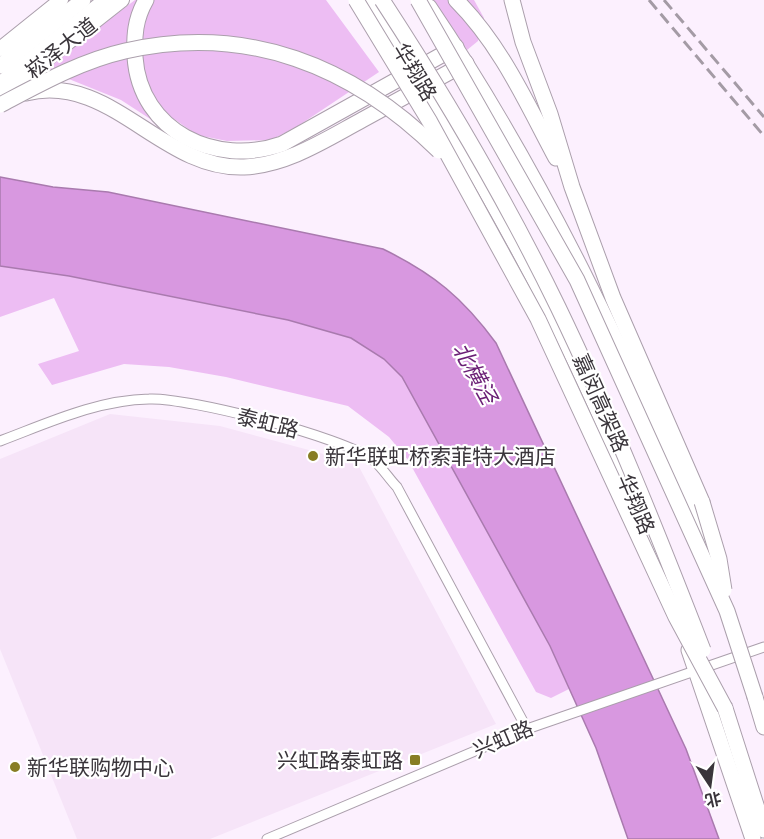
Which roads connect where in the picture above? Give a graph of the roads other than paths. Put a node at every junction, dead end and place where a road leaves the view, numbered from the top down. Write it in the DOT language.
graph roads {
  1 [pos="61,0"];
  2 [pos="83,0"];
  3 [pos="106,0"];
  4 [pos="122,0"];
  5 [pos="146,0"];
  6 [pos="356,0"];
  7 [pos="370,0"];
  8 [pos="382,0"];
  9 [pos="418,0"];
  10 [pos="424,0"];
  11 [pos="456,0"];
  12 [pos="512,0"];
  13 [pos="456,47"];
  14 [pos="0,49"];
  15 [pos="466,63"];
  16 [pos="0,66"];
  17 [pos="415,70"];
  18 [pos="0,84"];
  19 [pos="425,86"];
  20 [pos="0,97"];
  21 [pos="0,105"];
  22 [pos="453,164"];
  23 [pos="572,187"];
  24 [pos="0,441"];
  25 [pos="727,611"];
  26 [pos="764,647"];
  27 [pos="746,655"];
  28 [pos="696,670"];
  29 [pos="725,708"];
  30 [pos="764,709"];
  31 [pos="764,727"];
  32 [pos="527,729"];
  33 [pos="764,830"];
  34 [pos="267,839"];
  35 [pos="753,839"];
  1 -- 14 [label="main road, 崧泽大道"];
  2 -- 16 [label="main road"];
  3 -- 18 [label="main road"];
  4 -- 20 [label="main road, 崧泽大道"];
  5 -- 17 [label="main road"];
  6 -- 22 [label="main road, bridge"];
  7 -- 17 [label="main road, 华翔路"];
  8 -- 29 [label="main road, 嘉闵高架路, bridge"];
  9 -- 25 [label="main road, 嘉闵高架路, bridge"];
  10 -- 13 [label="main road"];
  11 -- 23 [label="main road"];
  12 -- 23 [label="main road"];
  13 -- 15 [label="main road"];
  13 -- 17 [label="main road"];
  15 -- 19 [label="main road"];
  15 -- 27 [label="main road"];
  17 -- 19 [label="main road, 华翔路"];
  19 -- 20 [label="main road, bridge"];
  19 -- 28 [label="main road, 华翔路"];
  21 -- 22 [label="main road, bridge"];
  22 -- 29 [label="main road, bridge"];
  23 -- 25 [label="main road, bridge"];
  24 -- 32 [label="street, 泰虹路"];
  25 -- 31 [label="main road, 嘉闵高架路, bridge"];
  26 -- 27 [label="street, 兴虹路"];
  27 -- 28 [label="street, 兴虹路"];
  27 -- 30 [label="main road"];
  28 -- 32 [label="street, 兴虹路"];
  28 -- 35 [label="main road, 华翔路"];
  29 -- 33 [label="main road, 嘉闵高架路"];
  32 -- 34 [label="street, 兴虹路"];
}
